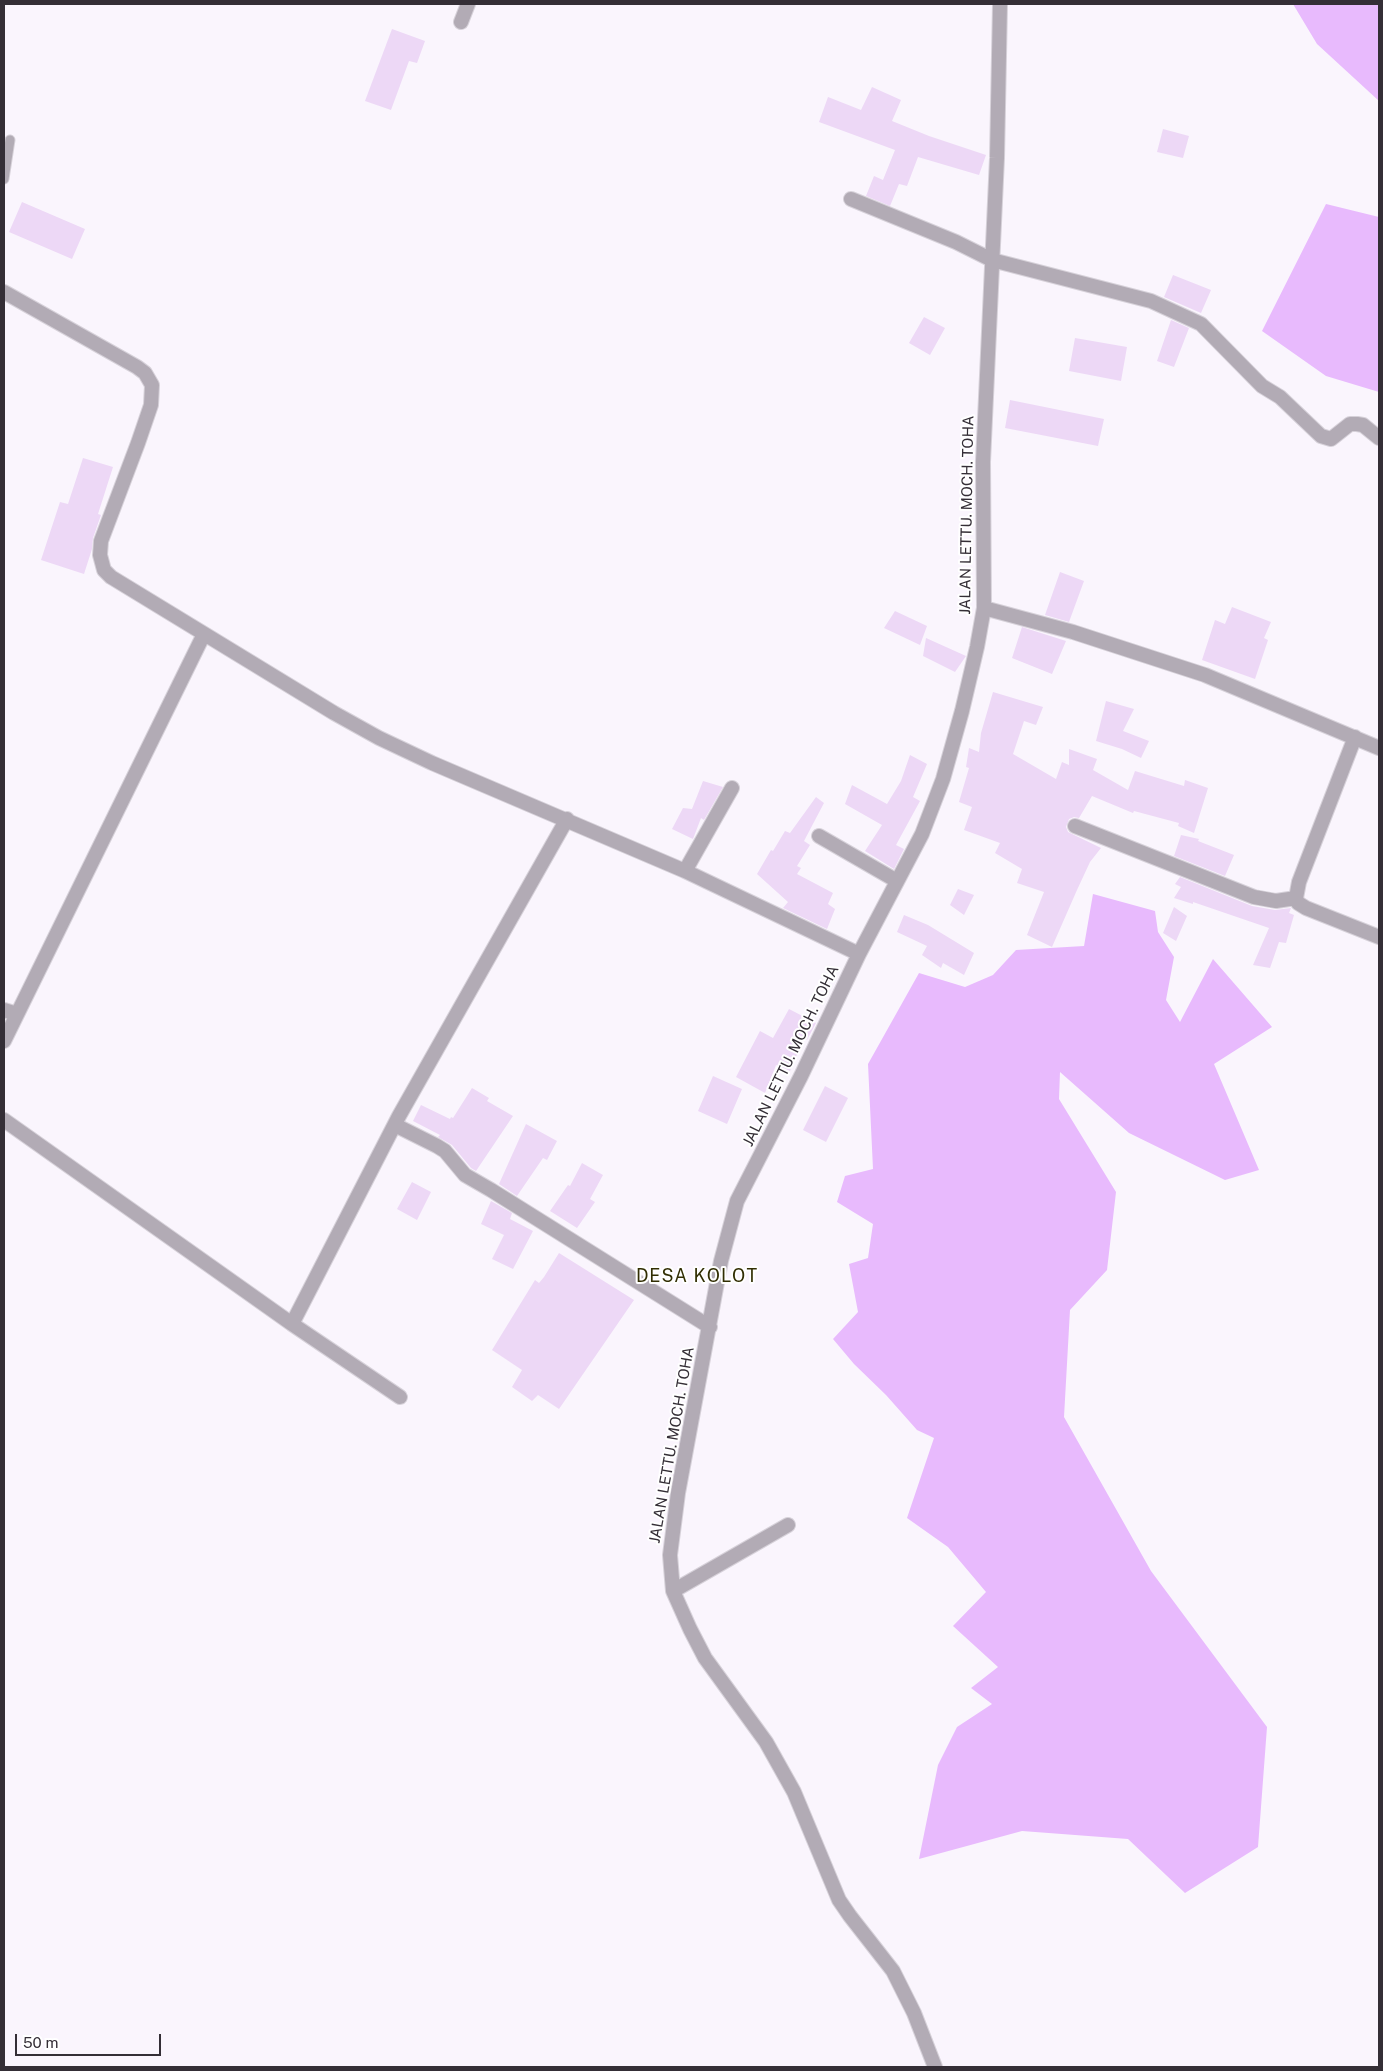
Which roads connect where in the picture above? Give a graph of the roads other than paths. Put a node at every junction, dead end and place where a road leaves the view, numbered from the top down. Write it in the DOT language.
graph roads {
  1 [pos="468,4"];
  2 [pos="1000,4"];
  3 [pos="461,22"];
  4 [pos="10,140"];
  5 [pos="4,179"];
  6 [pos="851,199"];
  7 [pos="992,260"];
  8 [pos="4,292"];
  9 [pos="1379,438"];
  10 [pos="984,608"];
  11 [pos="204,634"];
  12 [pos="1355,737"];
  13 [pos="1379,748"];
  14 [pos="732,788"];
  15 [pos="567,820"];
  16 [pos="1075,826"];
  17 [pos="819,836"];
  18 [pos="685,871"];
  19 [pos="897,880"];
  20 [pos="1296,898"];
  21 [pos="1379,937"];
  22 [pos="859,954"];
  23 [pos="10,1012"];
  24 [pos="4,1041"];
  25 [pos="4,1120"];
  26 [pos="395,1125"];
  27 [pos="292,1324"];
  28 [pos="710,1327"];
  29 [pos="400,1397"];
  30 [pos="788,1525"];
  31 [pos="673,1591"];
  32 [pos="935,2067"];
  1 -- 3 [label="street"];
  2 -- 7 [label="street, JALAN LETTU. MOCH. TOHA"];
  4 -- 5 [label="lane"];
  6 -- 7 [label="street"];
  7 -- 9 [label="street"];
  7 -- 10 [label="street, JALAN LETTU. MOCH. TOHA"];
  8 -- 11 [label="street"];
  10 -- 12 [label="street"];
  10 -- 19 [label="street, JALAN LETTU. MOCH. TOHA"];
  11 -- 15 [label="street"];
  11 -- 23 [label="street"];
  12 -- 13 [label="street"];
  12 -- 20 [label="street"];
  14 -- 18 [label="street"];
  15 -- 18 [label="street"];
  15 -- 26 [label="street"];
  16 -- 20 [label="street"];
  17 -- 19 [label="street"];
  18 -- 22 [label="street"];
  19 -- 22 [label="street, JALAN LETTU. MOCH. TOHA"];
  20 -- 21 [label="street"];
  22 -- 28 [label="street, JALAN LETTU. MOCH. TOHA"];
  23 -- 24 [label="street"];
  25 -- 27 [label="street"];
  26 -- 27 [label="street"];
  26 -- 28 [label="street"];
  27 -- 29 [label="street"];
  28 -- 31 [label="street, JALAN LETTU. MOCH. TOHA"];
  30 -- 31 [label="street"];
  31 -- 32 [label="street, JALAN LETTU. MOCH. TOHA"];
}
